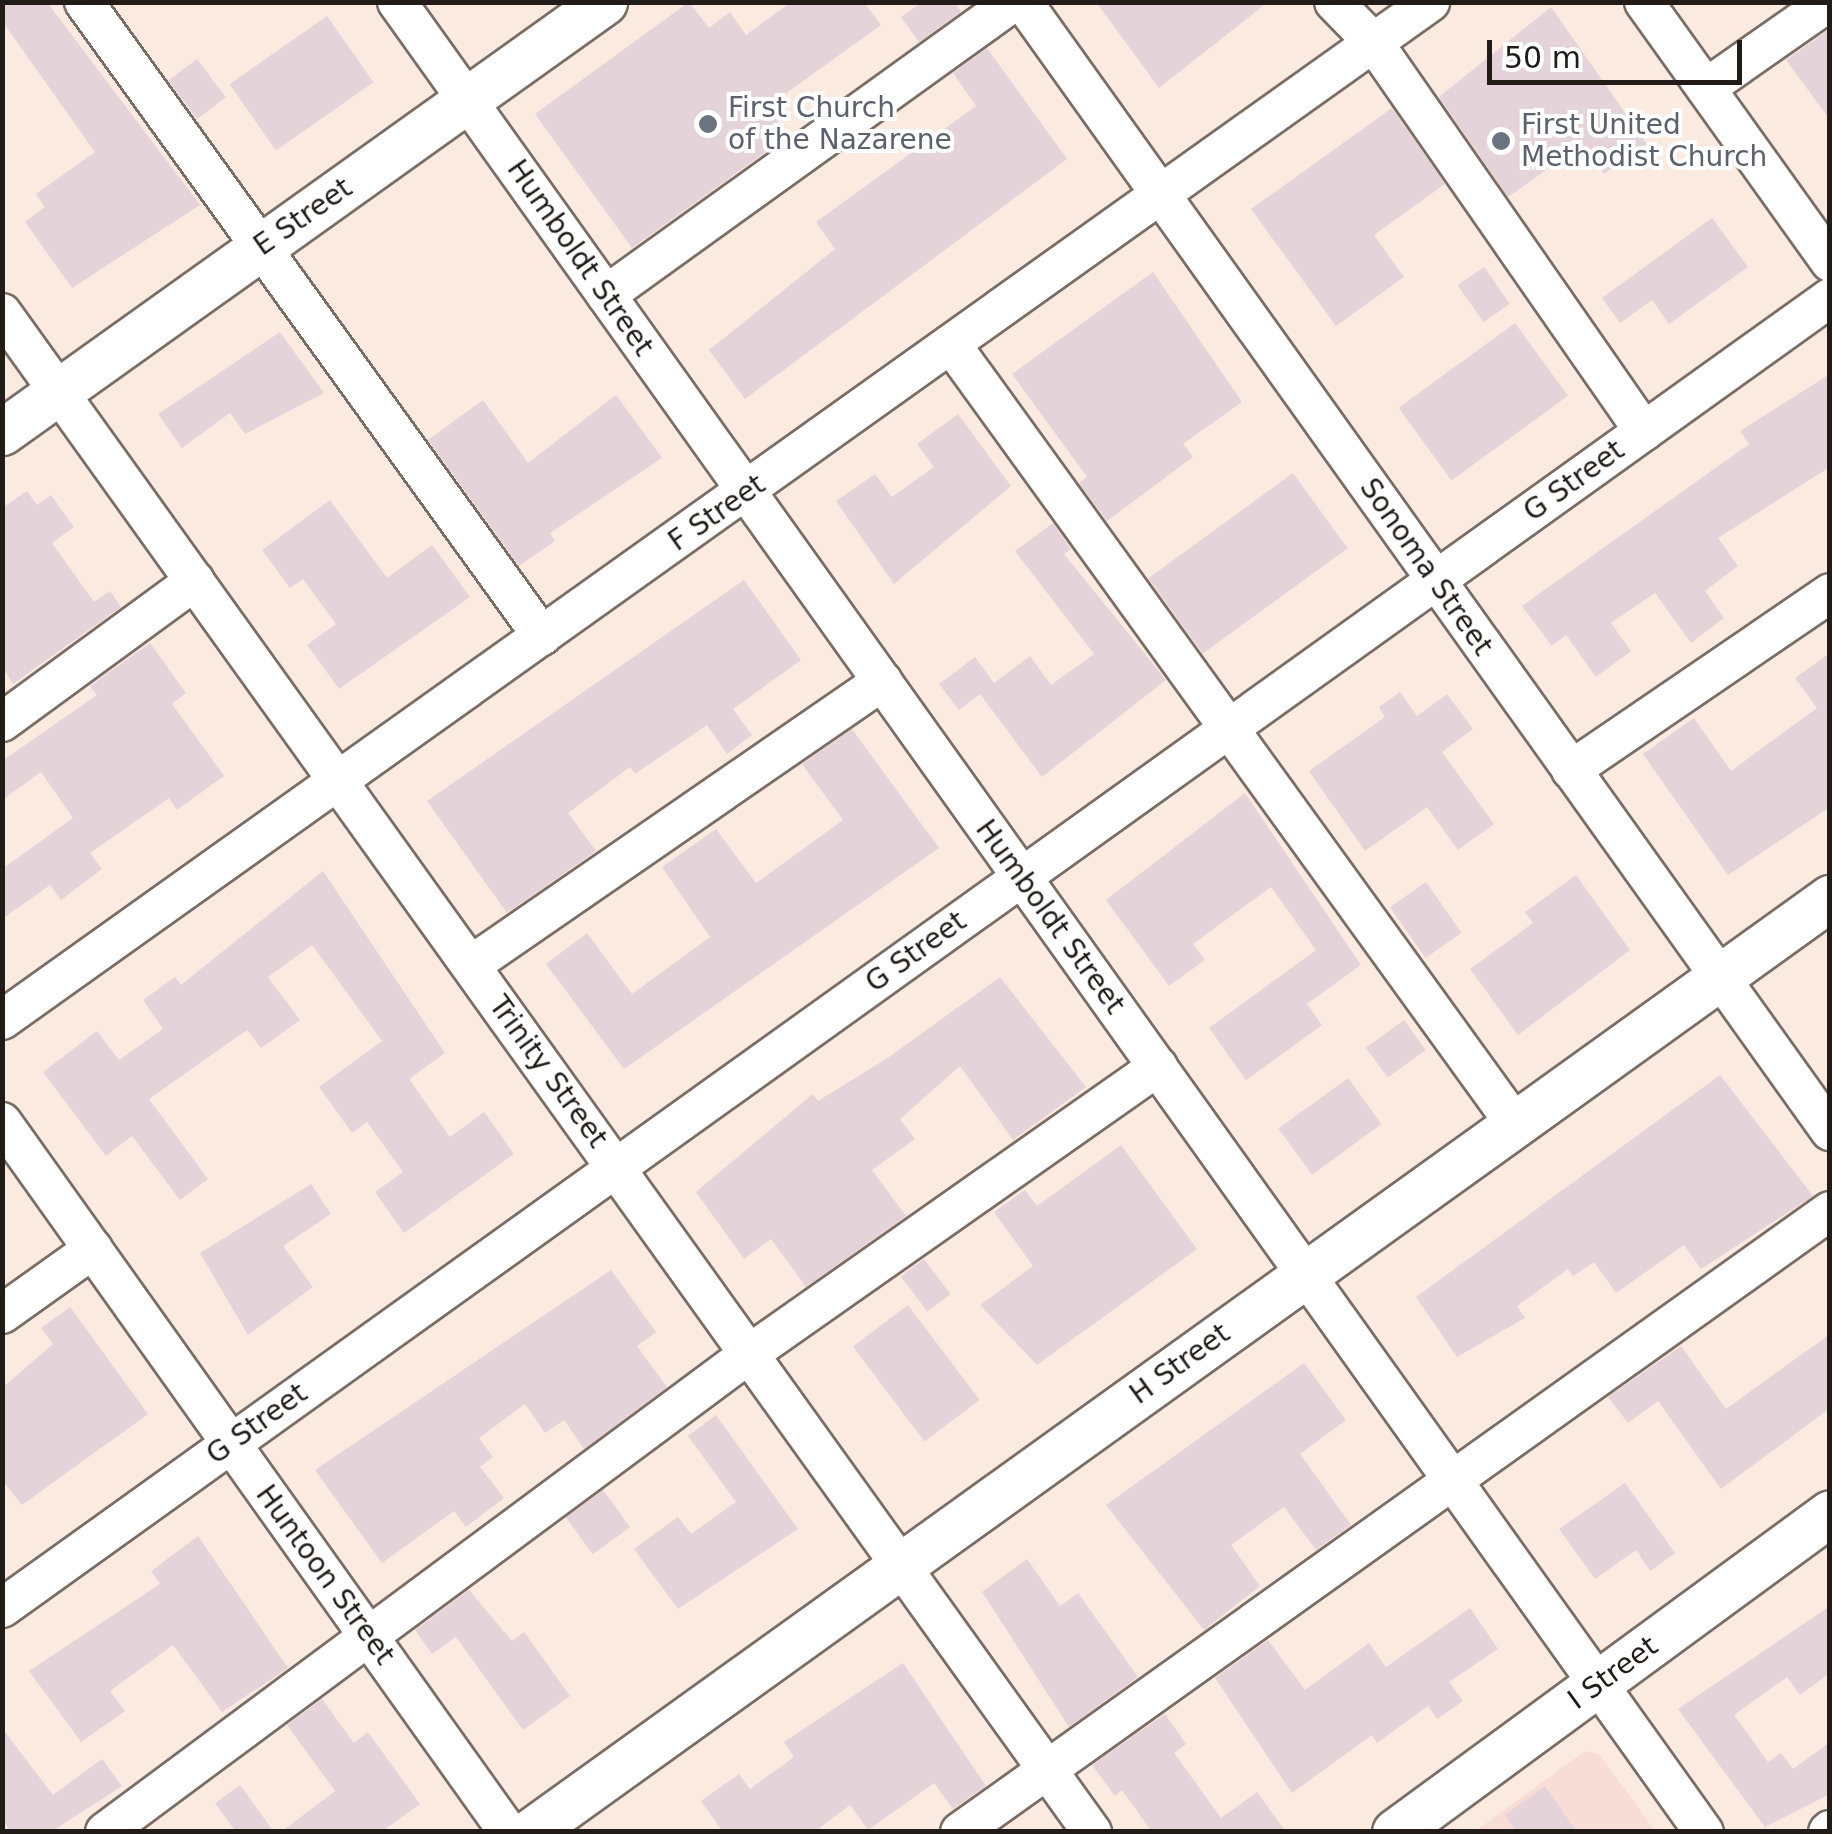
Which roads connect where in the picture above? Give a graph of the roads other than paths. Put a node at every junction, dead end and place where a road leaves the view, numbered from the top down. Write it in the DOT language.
graph roads {
  1 [pos="84,2"];
  2 [pos="397,2"];
  3 [pos="604,2"];
  4 [pos="1013,2"];
  5 [pos="1023,2"];
  6 [pos="1334,2"];
  7 [pos="1430,2"];
  8 [pos="1644,2"];
  9 [pos="1829,2"];
  10 [pos="1374,43"];
  11 [pos="1706,88"];
  12 [pos="467,101"];
  13 [pos="1160,195"];
  14 [pos="262,246"];
  15 [pos="1830,262"];
  16 [pos="606,296"];
  17 [pos="1830,298"];
  18 [pos="2,312"];
  19 [pos="951,344"];
  20 [pos="60,391"];
  21 [pos="1644,431"];
  22 [pos="2,432"];
  23 [pos="746,492"];
  24 [pos="1436,580"];
  25 [pos="196,581"];
  26 [pos="1830,593"];
  27 [pos="542,636"];
  28 [pos="882,681"];
  29 [pos="2,722"];
  30 [pos="1226,730"];
  31 [pos="1572,770"];
  32 [pos="336,782"];
  33 [pos="1022,876"];
  34 [pos="1830,898"];
  35 [pos="471,965"];
  36 [pos="1719,977"];
  37 [pos="2,1020"];
  38 [pos="1158,1067"];
  39 [pos="2,1122"];
  40 [pos="1515,1124"];
  41 [pos="1830,1131"];
  42 [pos="616,1167"];
  43 [pos="1830,1211"];
  44 [pos="93,1249"];
  45 [pos="1306,1274"];
  46 [pos="2,1314"];
  47 [pos="749,1354"];
  48 [pos="231,1443"];
  49 [pos="1454,1483"];
  50 [pos="1830,1513"];
  51 [pos="900,1565"];
  52 [pos="2,1608"];
  53 [pos="369,1637"];
  54 [pos="1598,1684"];
  55 [pos="1048,1768"];
  56 [pos="105,1832"];
  57 [pos="508,1832"];
  58 [pos="530,1832"];
  59 [pos="960,1832"];
  60 [pos="1092,1832"];
  61 [pos="1395,1832"];
  62 [pos="1704,1832"];
  1 -- 14 [label="street"];
  2 -- 12 [label="street, Humboldt Street"];
  3 -- 12 [label="main road, E Street"];
  4 -- 16 [label="street"];
  5 -- 13 [label="street, Sonoma Street"];
  6 -- 10 [label="street"];
  7 -- 10 [label="street, F Street"];
  8 -- 11 [label="street"];
  9 -- 11 [label="street"];
  10 -- 13 [label="street, F Street"];
  10 -- 21 [label="street"];
  11 -- 15 [label="street"];
  12 -- 14 [label="main road, E Street"];
  12 -- 16 [label="street, Humboldt Street"];
  13 -- 19 [label="street, F Street"];
  13 -- 24 [label="street, Sonoma Street"];
  14 -- 20 [label="main road, E Street"];
  14 -- 27 [label="street"];
  16 -- 23 [label="street, Humboldt Street"];
  17 -- 21 [label="street, G Street"];
  18 -- 20 [label="street, Trinity Street"];
  19 -- 23 [label="street, F Street"];
  19 -- 30 [label="street"];
  20 -- 22 [label="main road, E Street"];
  20 -- 25 [label="street, Trinity Street"];
  21 -- 24 [label="street, G Street"];
  23 -- 27 [label="street, F Street"];
  23 -- 28 [label="street, Humboldt Street"];
  24 -- 30 [label="street, G Street"];
  24 -- 31 [label="street, Sonoma Street"];
  25 -- 29 [label="street"];
  25 -- 32 [label="street, Trinity Street"];
  26 -- 31 [label="street"];
  27 -- 32 [label="street, F Street"];
  28 -- 33 [label="street, Humboldt Street"];
  28 -- 35 [label="street"];
  30 -- 33 [label="street, G Street"];
  30 -- 40 [label="street"];
  31 -- 36 [label="street, Sonoma Street"];
  32 -- 35 [label="street, Trinity Street"];
  32 -- 37 [label="street, F Street"];
  33 -- 38 [label="street, Humboldt Street"];
  33 -- 42 [label="street, G Street"];
  34 -- 36 [label="main road, H Street"];
  35 -- 42 [label="street, Trinity Street"];
  36 -- 40 [label="main road, H Street"];
  36 -- 41 [label="street, Sonoma Street"];
  38 -- 45 [label="street, Humboldt Street"];
  38 -- 47 [label="street"];
  39 -- 44 [label="street, Huntoon Street"];
  40 -- 45 [label="main road, H Street"];
  42 -- 47 [label="street, Trinity Street"];
  42 -- 48 [label="street, G Street"];
  43 -- 49 [label="street"];
  44 -- 46 [label="street"];
  44 -- 48 [label="street, Huntoon Street"];
  45 -- 49 [label="street, Humboldt Street"];
  45 -- 51 [label="main road, H Street"];
  47 -- 51 [label="street, Trinity Street"];
  47 -- 53 [label="street"];
  48 -- 52 [label="street, G Street"];
  48 -- 53 [label="street, Huntoon Street"];
  49 -- 54 [label="street, Humboldt Street"];
  49 -- 55 [label="street"];
  50 -- 54 [label="main road, I Street"];
  51 -- 55 [label="street, Trinity Street"];
  51 -- 58 [label="main road, H Street"];
  53 -- 56 [label="street"];
  53 -- 57 [label="street, Huntoon Street"];
  54 -- 61 [label="main road, I Street"];
  54 -- 62 [label="street, Humboldt Street"];
  55 -- 59 [label="street"];
  55 -- 60 [label="street, Trinity Street"];
}
